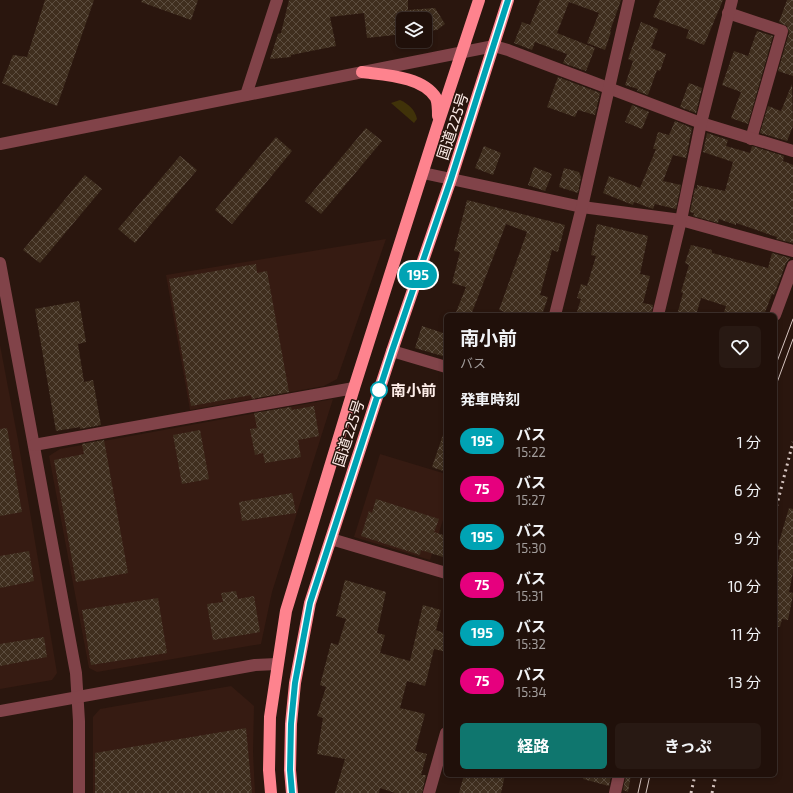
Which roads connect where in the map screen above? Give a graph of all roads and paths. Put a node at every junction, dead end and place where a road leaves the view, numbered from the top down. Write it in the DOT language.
graph roads {
  1 [pos="277,0"];
  2 [pos="479,0"];
  3 [pos="508,0"];
  4 [pos="629,0"];
  5 [pos="732,0"];
  6 [pos="728,13"];
  7 [pos="494,46"];
  8 [pos="462,52"];
  9 [pos="362,72"];
  10 [pos="609,88"];
  11 [pos="246,95"];
  12 [pos="701,123"];
  13 [pos="438,124"];
  14 [pos="751,139"];
  15 [pos="0,144"];
  16 [pos="793,151"];
  17 [pos="423,173"];
  18 [pos="451,179"];
  19 [pos="582,207"];
  20 [pos="681,220"];
  21 [pos="793,251"];
  22 [pos="0,263"];
  23 [pos="793,266"];
  24 [pos="556,313"];
  25 [pos="658,313"];
  26 [pos="776,313"];
  27 [pos="392,351"];
  28 [pos="444,366"];
  29 [pos="354,388"];
  30 [pos="34,445"];
  31 [pos="331,539"];
  32 [pos="444,572"];
  33 [pos="277,664"];
  34 [pos="78,697"];
  35 [pos="0,711"];
  36 [pos="444,740"];
  37 [pos="619,777"];
  38 [pos="79,793"];
  39 [pos="271,793"];
  40 [pos="292,793"];
  41 [pos="429,793"];
  42 [pos="615,793"];
  1 -- 11 [label="street"];
  2 -- 8 [label="highway, 国道225号"];
  3 -- 7 [label="highway, 国道225号"];
  4 -- 10 [label="street"];
  5 -- 6 [label="street"];
  6 -- 12 [label="street"];
  6 -- 14 [label="street"];
  7 -- 8 [label="street"];
  7 -- 10 [label="street"];
  7 -- 18 [label="highway, 国道225号"];
  8 -- 9 [label="street"];
  8 -- 13 [label="highway, 国道225号"];
  9 -- 11 [label="street"];
  9 -- 13 [label="highway"];
  10 -- 12 [label="street"];
  10 -- 19 [label="street"];
  11 -- 15 [label="street"];
  12 -- 14 [label="street"];
  12 -- 20 [label="street"];
  13 -- 17 [label="highway, 国道225号"];
  14 -- 16 [label="street"];
  17 -- 18 [label="street"];
  17 -- 29 [label="highway, 国道225号"];
  18 -- 19 [label="street"];
  18 -- 27 [label="highway, 国道225号"];
  19 -- 20 [label="street"];
  19 -- 24 [label="street"];
  20 -- 21 [label="street"];
  20 -- 25 [label="street"];
  22 -- 30 [label="street"];
  23 -- 26 [label="street"];
  27 -- 28 [label="street"];
  27 -- 31 [label="highway, 国道225号"];
  29 -- 30 [label="street"];
  29 -- 33 [label="highway, 国道225号"];
  30 -- 34 [label="street"];
  31 -- 32 [label="street"];
  31 -- 40 [label="highway, 国道225号"];
  33 -- 34 [label="street"];
  33 -- 39 [label="highway, 国道225号"];
  34 -- 35 [label="street"];
  34 -- 38 [label="street"];
  36 -- 41 [label="street"];
  37 -- 42 [label="street"];
}
